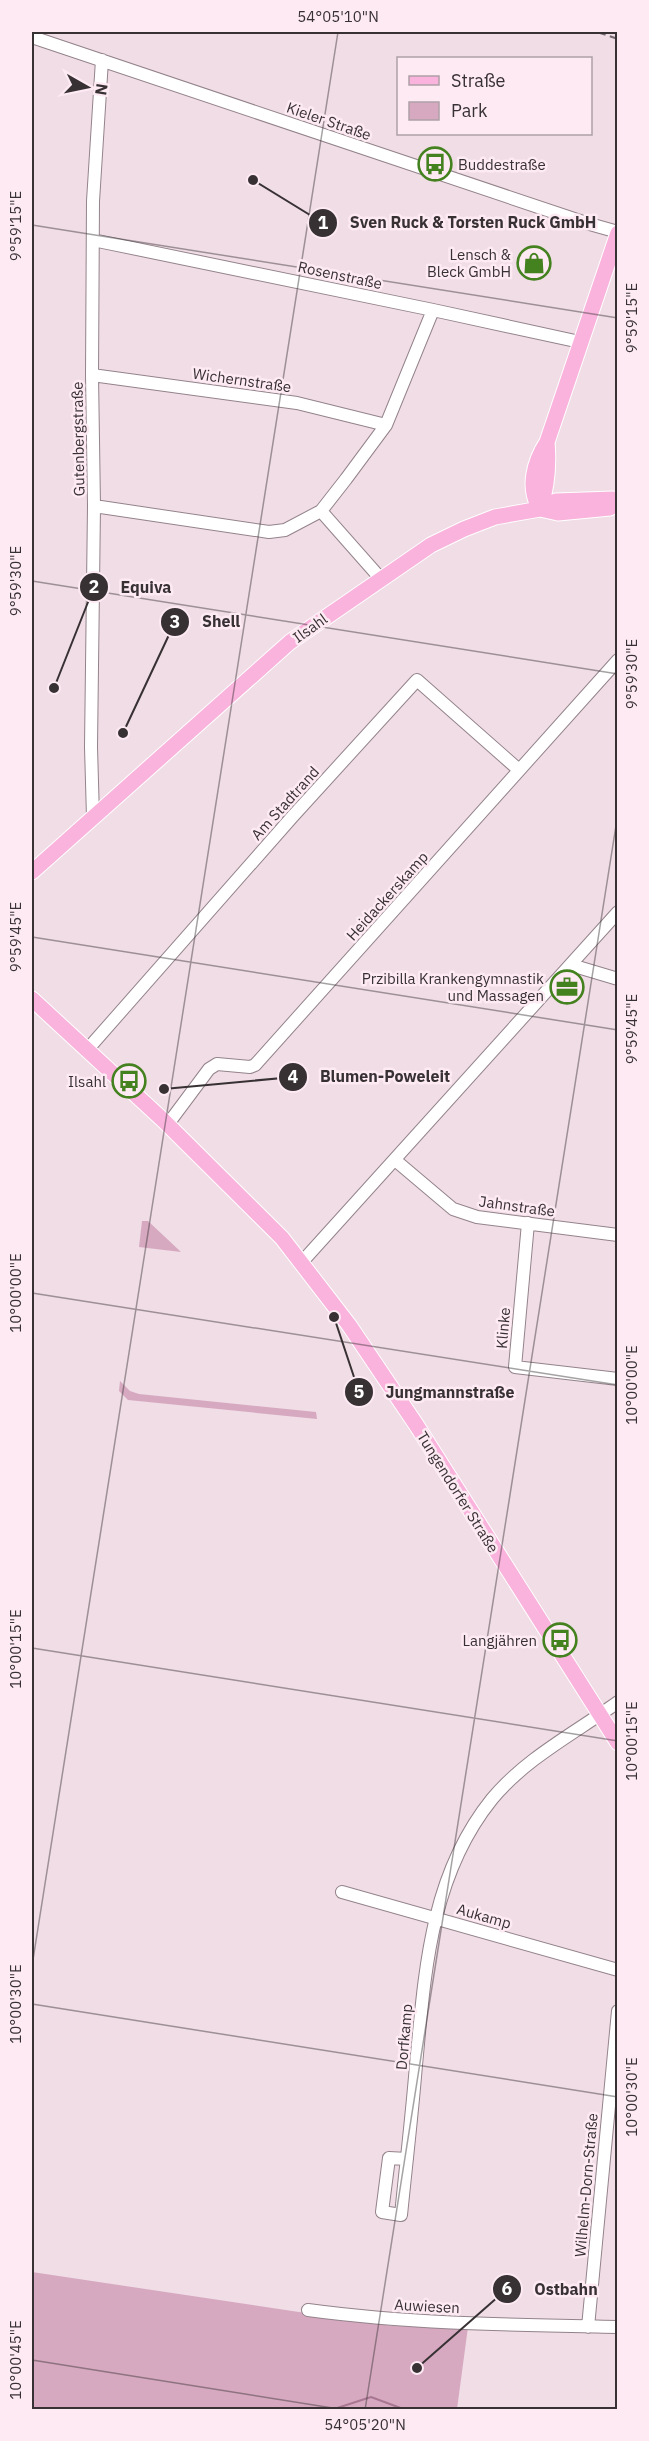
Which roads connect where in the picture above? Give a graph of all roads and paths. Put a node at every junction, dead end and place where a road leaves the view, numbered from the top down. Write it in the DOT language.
graph roads {
  1 [pos="32,36"];
  2 [pos="102,60"];
  3 [pos="618,233"];
  4 [pos="93,240"];
  5 [pos="433,309"];
  6 [pos="580,342"];
  7 [pos="92,375"];
  8 [pos="386,425"];
  9 [pos="547,442"];
  10 [pos="546,481"];
  11 [pos="573,500"];
  12 [pos="618,501"];
  13 [pos="94,506"];
  14 [pos="540,509"];
  15 [pos="321,511"];
  16 [pos="381,579"];
  17 [pos="618,660"];
  18 [pos="519,770"];
  19 [pos="93,817"];
  20 [pos="32,872"];
  21 [pos="618,912"];
  22 [pos="572,965"];
  23 [pos="618,979"];
  24 [pos="32,999"];
  25 [pos="87,1050"];
  26 [pos="168,1124"];
  27 [pos="395,1160"];
  28 [pos="528,1223"];
  29 [pos="618,1235"];
  30 [pos="300,1263"];
  31 [pos="618,1379"];
  32 [pos="618,1702"];
  33 [pos="600,1715"];
  34 [pos="618,1743"];
  35 [pos="342,1892"];
  36 [pos="435,1918"];
  37 [pos="618,1970"];
  38 [pos="618,2011"];
  39 [pos="407,2159"];
  40 [pos="308,2310"];
  41 [pos="588,2327"];
  42 [pos="618,2327"];
  1 -- 2 [label="street, Kieler Straße"];
  2 -- 3 [label="street, Kieler Straße"];
  2 -- 4 [label="street, Gutenbergstraße"];
  3 -- 6 [label="main road"];
  4 -- 5 [label="street, Rosenstraße"];
  4 -- 7 [label="street, Gutenbergstraße"];
  5 -- 6 [label="street, Rosenstraße"];
  5 -- 8 [label="street"];
  6 -- 9 [label="main road"];
  7 -- 8 [label="street, Wichernstraße"];
  7 -- 13 [label="street, Gutenbergstraße"];
  8 -- 15 [label="street"];
  9 -- 10 [label="main road"];
  9 -- 14 [label="main road"];
  10 -- 11 [label="main road"];
  10 -- 14 [label="main road"];
  11 -- 12 [label="main road"];
  11 -- 14 [label="main road"];
  12 -- 14 [label="main road"];
  13 -- 15 [label="street"];
  13 -- 19 [label="street, Gutenbergstraße"];
  14 -- 16 [label="main road, Ilsahl"];
  15 -- 16 [label="street"];
  16 -- 19 [label="main road, Ilsahl"];
  17 -- 18 [label="street, Heidackerskamp"];
  18 -- 25 [label="street, Am Stadtrand"];
  18 -- 26 [label="street, Heidackerskamp"];
  19 -- 20 [label="main road, Ilsahl"];
  21 -- 22 [label="street"];
  22 -- 23 [label="street"];
  22 -- 27 [label="street"];
  24 -- 25 [label="main road, Tungendorfer Straße"];
  25 -- 26 [label="main road, Tungendorfer Straße"];
  26 -- 30 [label="main road, Tungendorfer Straße"];
  27 -- 28 [label="street, Jahnstraße"];
  27 -- 30 [label="street"];
  28 -- 29 [label="street, Jahnstraße"];
  28 -- 31 [label="street, Klinke"];
  30 -- 33 [label="main road, Tungendorfer Straße"];
  32 -- 33 [label="street"];
  33 -- 34 [label="main road, Tungendorfer Straße"];
  33 -- 36 [label="street, Dorfkamp"];
  35 -- 36 [label="street, Aukamp"];
  36 -- 37 [label="street, Aukamp"];
  36 -- 39 [label="street, Dorfkamp"];
  38 -- 41 [label="street, Wilhelm-Dorn-Straße"];
  40 -- 41 [label="street, Auwiesen"];
  41 -- 42 [label="street, Auwiesen"];
}
